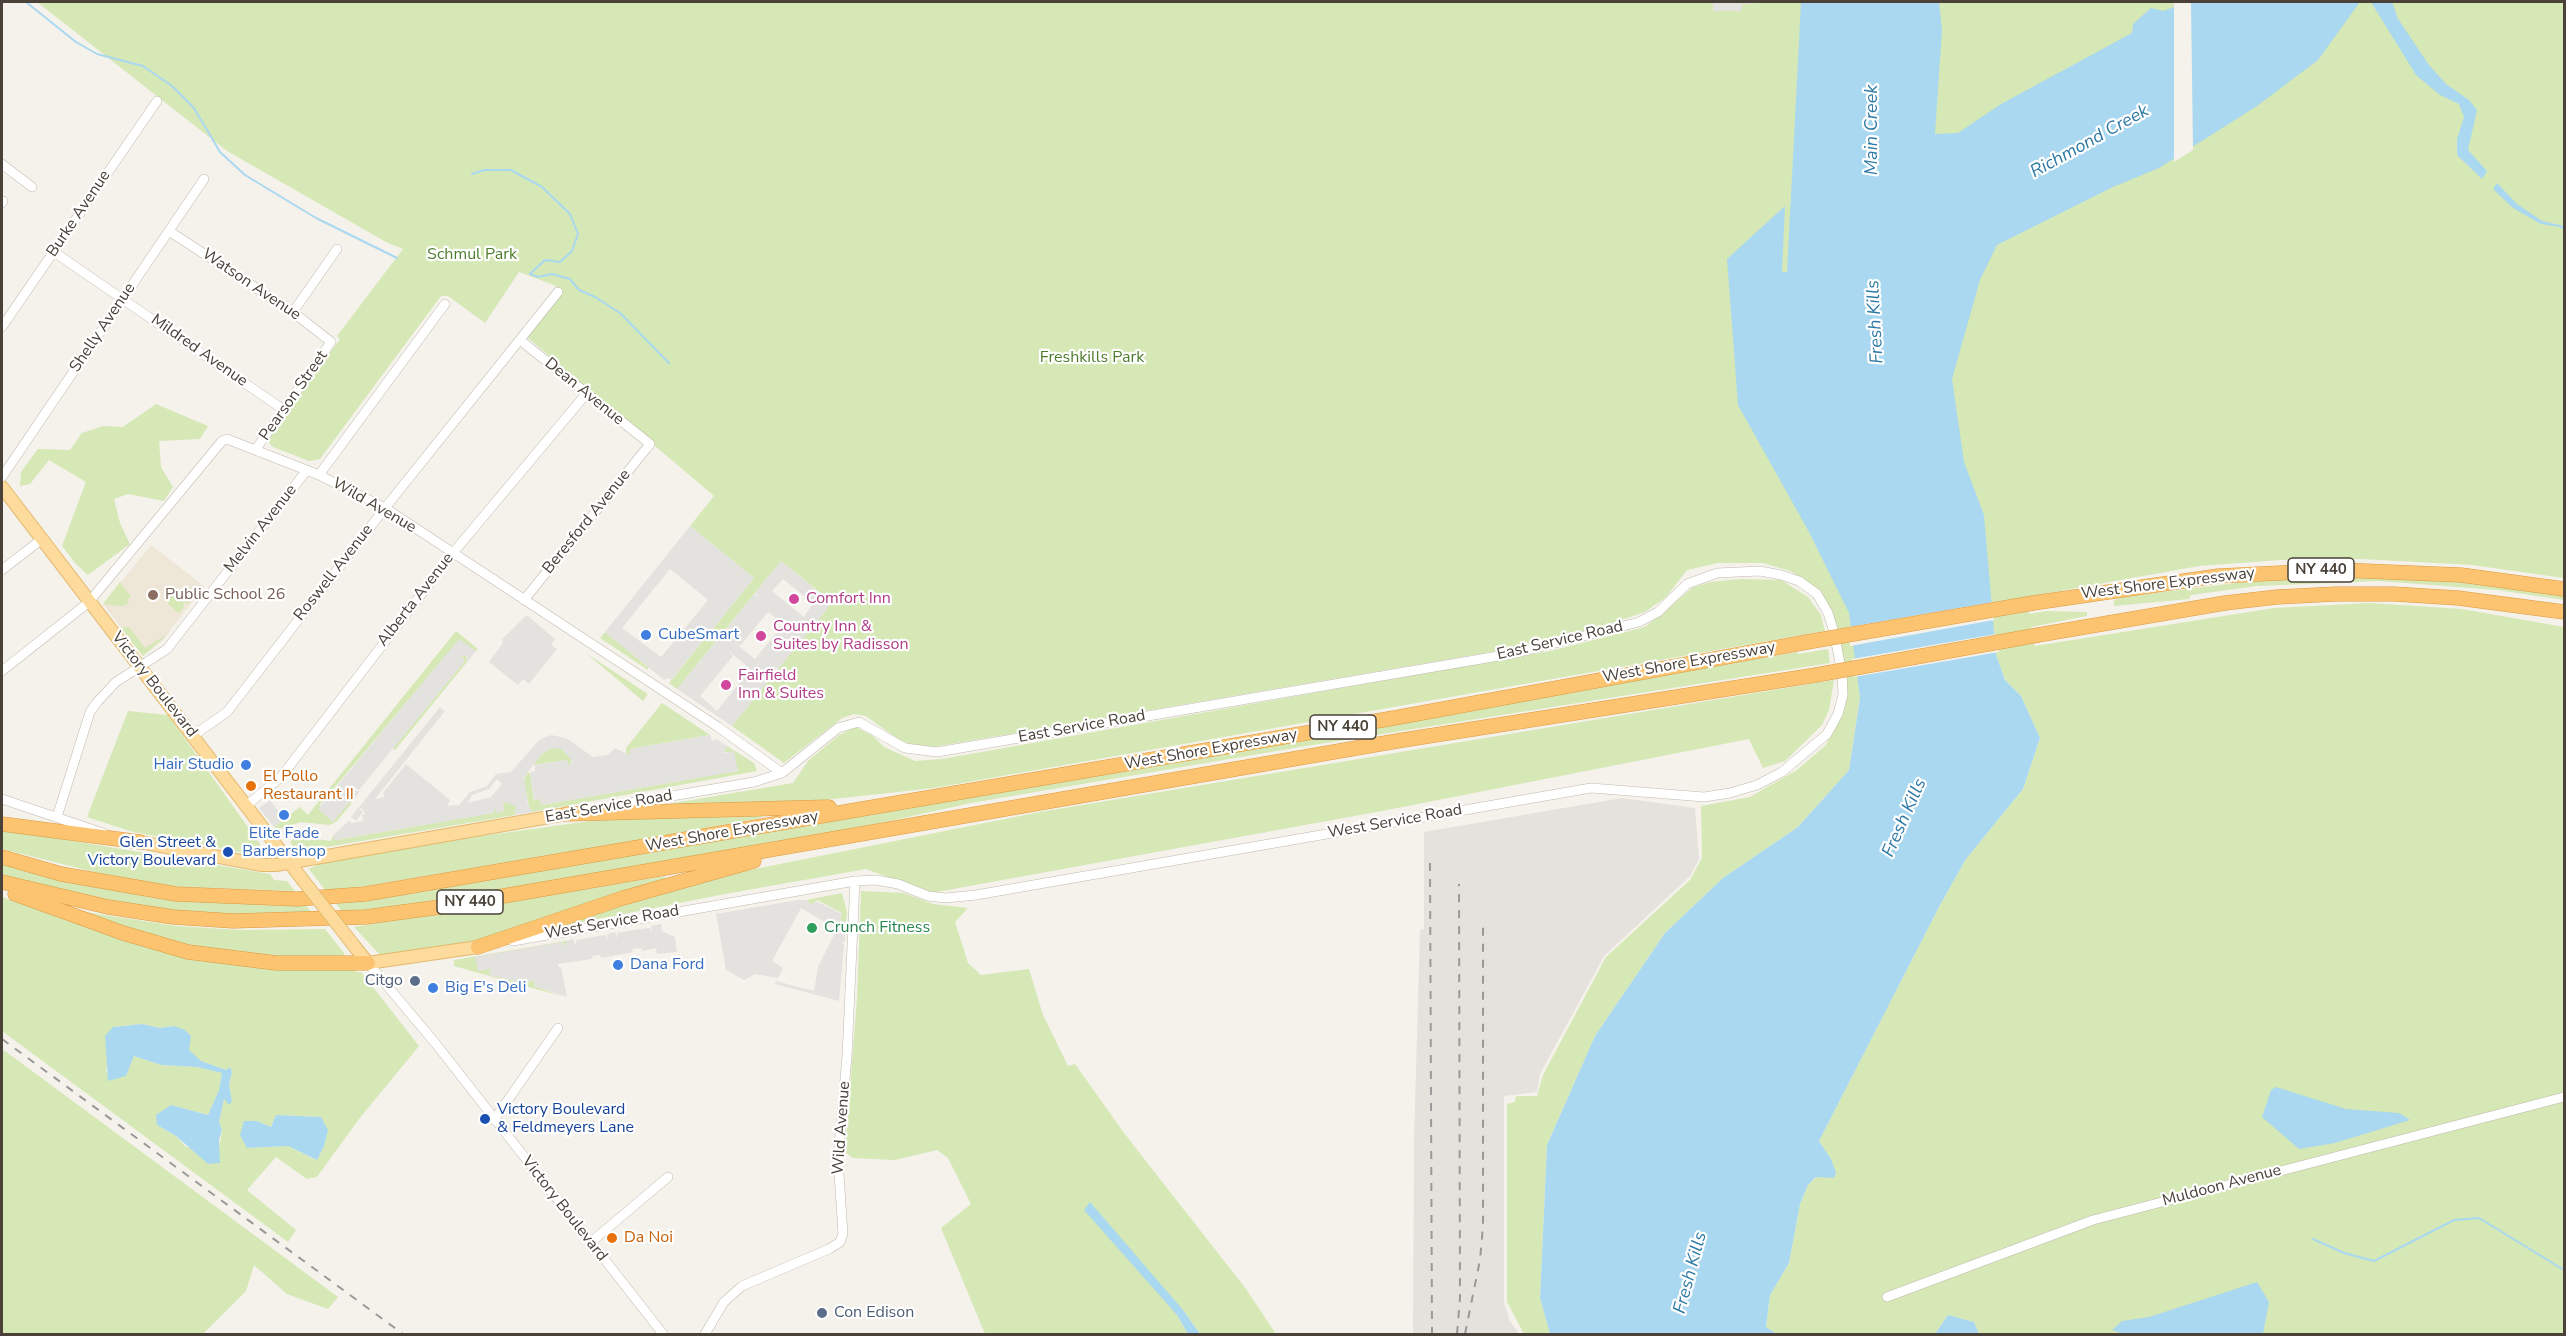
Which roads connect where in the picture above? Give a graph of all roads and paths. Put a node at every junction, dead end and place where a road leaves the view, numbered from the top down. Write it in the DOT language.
graph roads {
  1 [pos="157,100"];
  2 [pos="2,164"];
  3 [pos="204,179"];
  4 [pos="32,187"];
  5 [pos="169,231"];
  6 [pos="337,249"];
  7 [pos="54,252"];
  8 [pos="558,292"];
  9 [pos="122,299"];
  10 [pos="445,304"];
  11 [pos="293,312"];
  12 [pos="2,327"];
  13 [pos="520,340"];
  14 [pos="332,342"];
  15 [pos="586,394"];
  16 [pos="284,410"];
  17 [pos="650,444"];
  18 [pos="256,449"];
  19 [pos="308,470"];
  20 [pos="319,475"];
  21 [pos="2,477"];
  22 [pos="2,487"];
  23 [pos="385,508"];
  24 [pos="42,539"];
  25 [pos="453,553"];
  26 [pos="2,570"];
  27 [pos="2565,589"];
  28 [pos="2458,598"];
  29 [pos="524,600"];
  30 [pos="90,602"];
  31 [pos="2565,612"];
  32 [pos="2565,619"];
  33 [pos="1838,651"];
  34 [pos="141,668"];
  35 [pos="2,671"];
  36 [pos="194,735"];
  37 [pos="782,773"];
  38 [pos="2,799"];
  39 [pos="247,805"];
  40 [pos="879,807"];
  41 [pos="566,813"];
  42 [pos="57,817"];
  43 [pos="937,821"];
  44 [pos="2,824"];
  45 [pos="140,842"];
  46 [pos="2,857"];
  47 [pos="290,863"];
  48 [pos="859,880"];
  49 [pos="2,882"];
  50 [pos="2,889"];
  51 [pos="478,947"];
  52 [pos="368,963"];
  53 [pos="558,1028"];
  54 [pos="2565,1097"];
  55 [pos="494,1120"];
  56 [pos="668,1177"];
  57 [pos="590,1242"];
  58 [pos="1887,1297"];
  59 [pos="663,1335"];
  60 [pos="705,1335"];
  1 -- 7 [label="street, Burke Avenue"];
  2 -- 4 [label="street"];
  3 -- 5 [label="street, Shelly Avenue"];
  5 -- 9 [label="street, Shelly Avenue"];
  5 -- 11 [label="street, Watson Avenue"];
  6 -- 11 [label="street"];
  7 -- 9 [label="street, Mildred Avenue"];
  7 -- 12 [label="street, Burke Avenue"];
  8 -- 13 [label="street, Roswell Avenue"];
  9 -- 16 [label="street, Mildred Avenue"];
  9 -- 21 [label="street, Shelly Avenue"];
  10 -- 20 [label="street"];
  11 -- 14 [label="street, Watson Avenue"];
  13 -- 15 [label="street, Dean Avenue"];
  13 -- 23 [label="street, Roswell Avenue"];
  14 -- 16 [label="street, Pearson Street"];
  15 -- 17 [label="street, Dean Avenue"];
  15 -- 25 [label="street, Alberta Avenue"];
  16 -- 18 [label="street, Pearson Street"];
  17 -- 29 [label="street, Beresford Avenue"];
  18 -- 19 [label="street, Wild Avenue"];
  18 -- 30 [label="street, Wild Avenue"];
  19 -- 20 [label="street, Wild Avenue"];
  19 -- 34 [label="street, Melvin Avenue"];
  20 -- 23 [label="street, Wild Avenue"];
  22 -- 24 [label="main road, Victory Boulevard"];
  23 -- 25 [label="street, Wild Avenue"];
  23 -- 36 [label="street, Roswell Avenue"];
  24 -- 26 [label="street"];
  24 -- 30 [label="main road, Victory Boulevard"];
  25 -- 29 [label="street, Wild Avenue"];
  25 -- 39 [label="street, Alberta Avenue"];
  27 -- 40 [label="highway, West Shore Expressway / NY 440, bridge"];
  28 -- 31 [label="highway, West Shore Expressway / NY 440"];
  28 -- 32 [label="highway"];
  28 -- 43 [label="highway, West Shore Expressway / NY 440, bridge"];
  29 -- 37 [label="street, Wild Avenue"];
  30 -- 34 [label="main road, Victory Boulevard"];
  30 -- 35 [label="street, Wild Avenue"];
  33 -- 37 [label="street, East Service Road"];
  33 -- 48 [label="street, West Service Road"];
  34 -- 36 [label="main road, Victory Boulevard"];
  34 -- 42 [label="street, Melvin Avenue"];
  36 -- 39 [label="main road, Victory Boulevard"];
  37 -- 41 [label="street, East Service Road"];
  38 -- 42 [label="street"];
  39 -- 47 [label="main road, Victory Boulevard"];
  40 -- 41 [label="highway"];
  40 -- 46 [label="highway, West Shore Expressway / NY 440"];
  41 -- 47 [label="main road, East Service Road"];
  42 -- 45 [label="street"];
  43 -- 49 [label="highway, West Shore Expressway / NY 440"];
  43 -- 51 [label="highway"];
  44 -- 45 [label="highway"];
  45 -- 47 [label="main road, East Service Road"];
  47 -- 52 [label="main road, Victory Boulevard, bridge"];
  48 -- 51 [label="street, West Service Road"];
  48 -- 60 [label="street, Wild Avenue"];
  50 -- 52 [label="highway"];
  51 -- 52 [label="main road, West Service Road"];
  52 -- 55 [label="street, Victory Boulevard"];
  53 -- 55 [label="street"];
  54 -- 58 [label="street, Muldoon Avenue"];
  55 -- 57 [label="street, Victory Boulevard"];
  56 -- 57 [label="street"];
  57 -- 59 [label="street, Victory Boulevard"];
}
